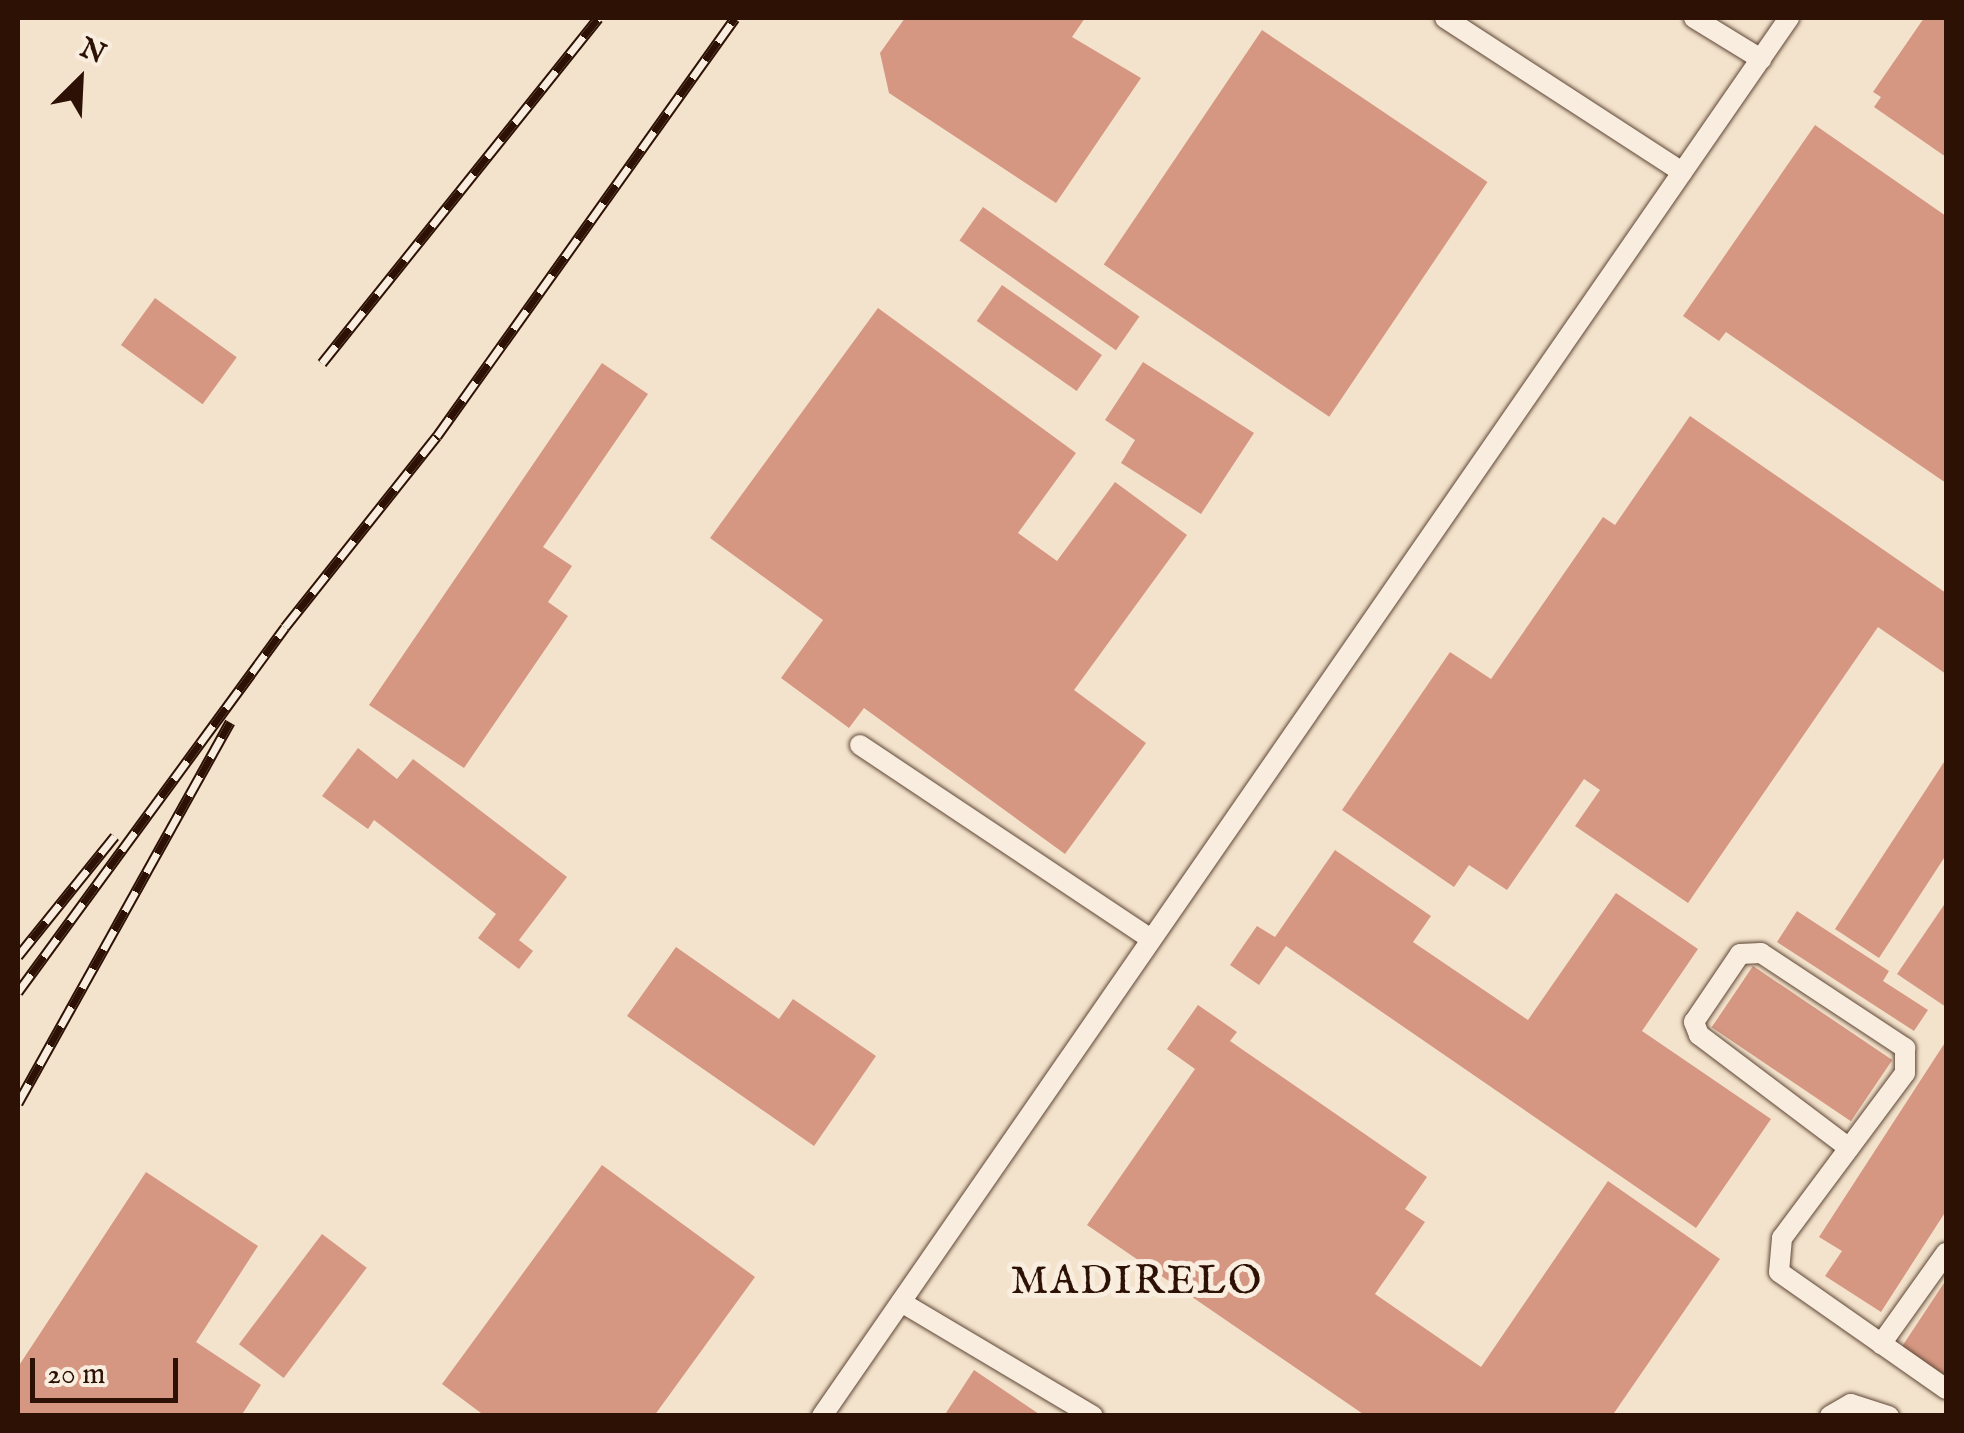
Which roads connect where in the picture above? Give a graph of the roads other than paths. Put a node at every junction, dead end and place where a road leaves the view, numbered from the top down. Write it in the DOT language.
graph roads {
  1 [pos="1445,18"];
  2 [pos="1694,18"];
  3 [pos="1789,18"];
  4 [pos="1760,59"];
  5 [pos="1682,172"];
  6 [pos="860,745"];
  7 [pos="1151,939"];
  8 [pos="1849,1148"];
  9 [pos="1946,1253"];
  10 [pos="901,1302"];
  11 [pos="1881,1344"];
  12 [pos="1946,1389"];
  13 [pos="822,1416"];
  14 [pos="1093,1416"];
  15 [pos="1830,1416"];
  16 [pos="1889,1416"];
  1 -- 5 [label="lane"];
  2 -- 4 [label="lane"];
  3 -- 4 [label="lane"];
  4 -- 5 [label="lane"];
  5 -- 7 [label="lane"];
  6 -- 7 [label="lane"];
  7 -- 10 [label="lane"];
  8 -- 8 [label="lane"];
  8 -- 11 [label="lane"];
  9 -- 11 [label="lane"];
  10 -- 13 [label="lane"];
  10 -- 14 [label="lane"];
  11 -- 12 [label="lane"];
  15 -- 16 [label="lane"];
}
